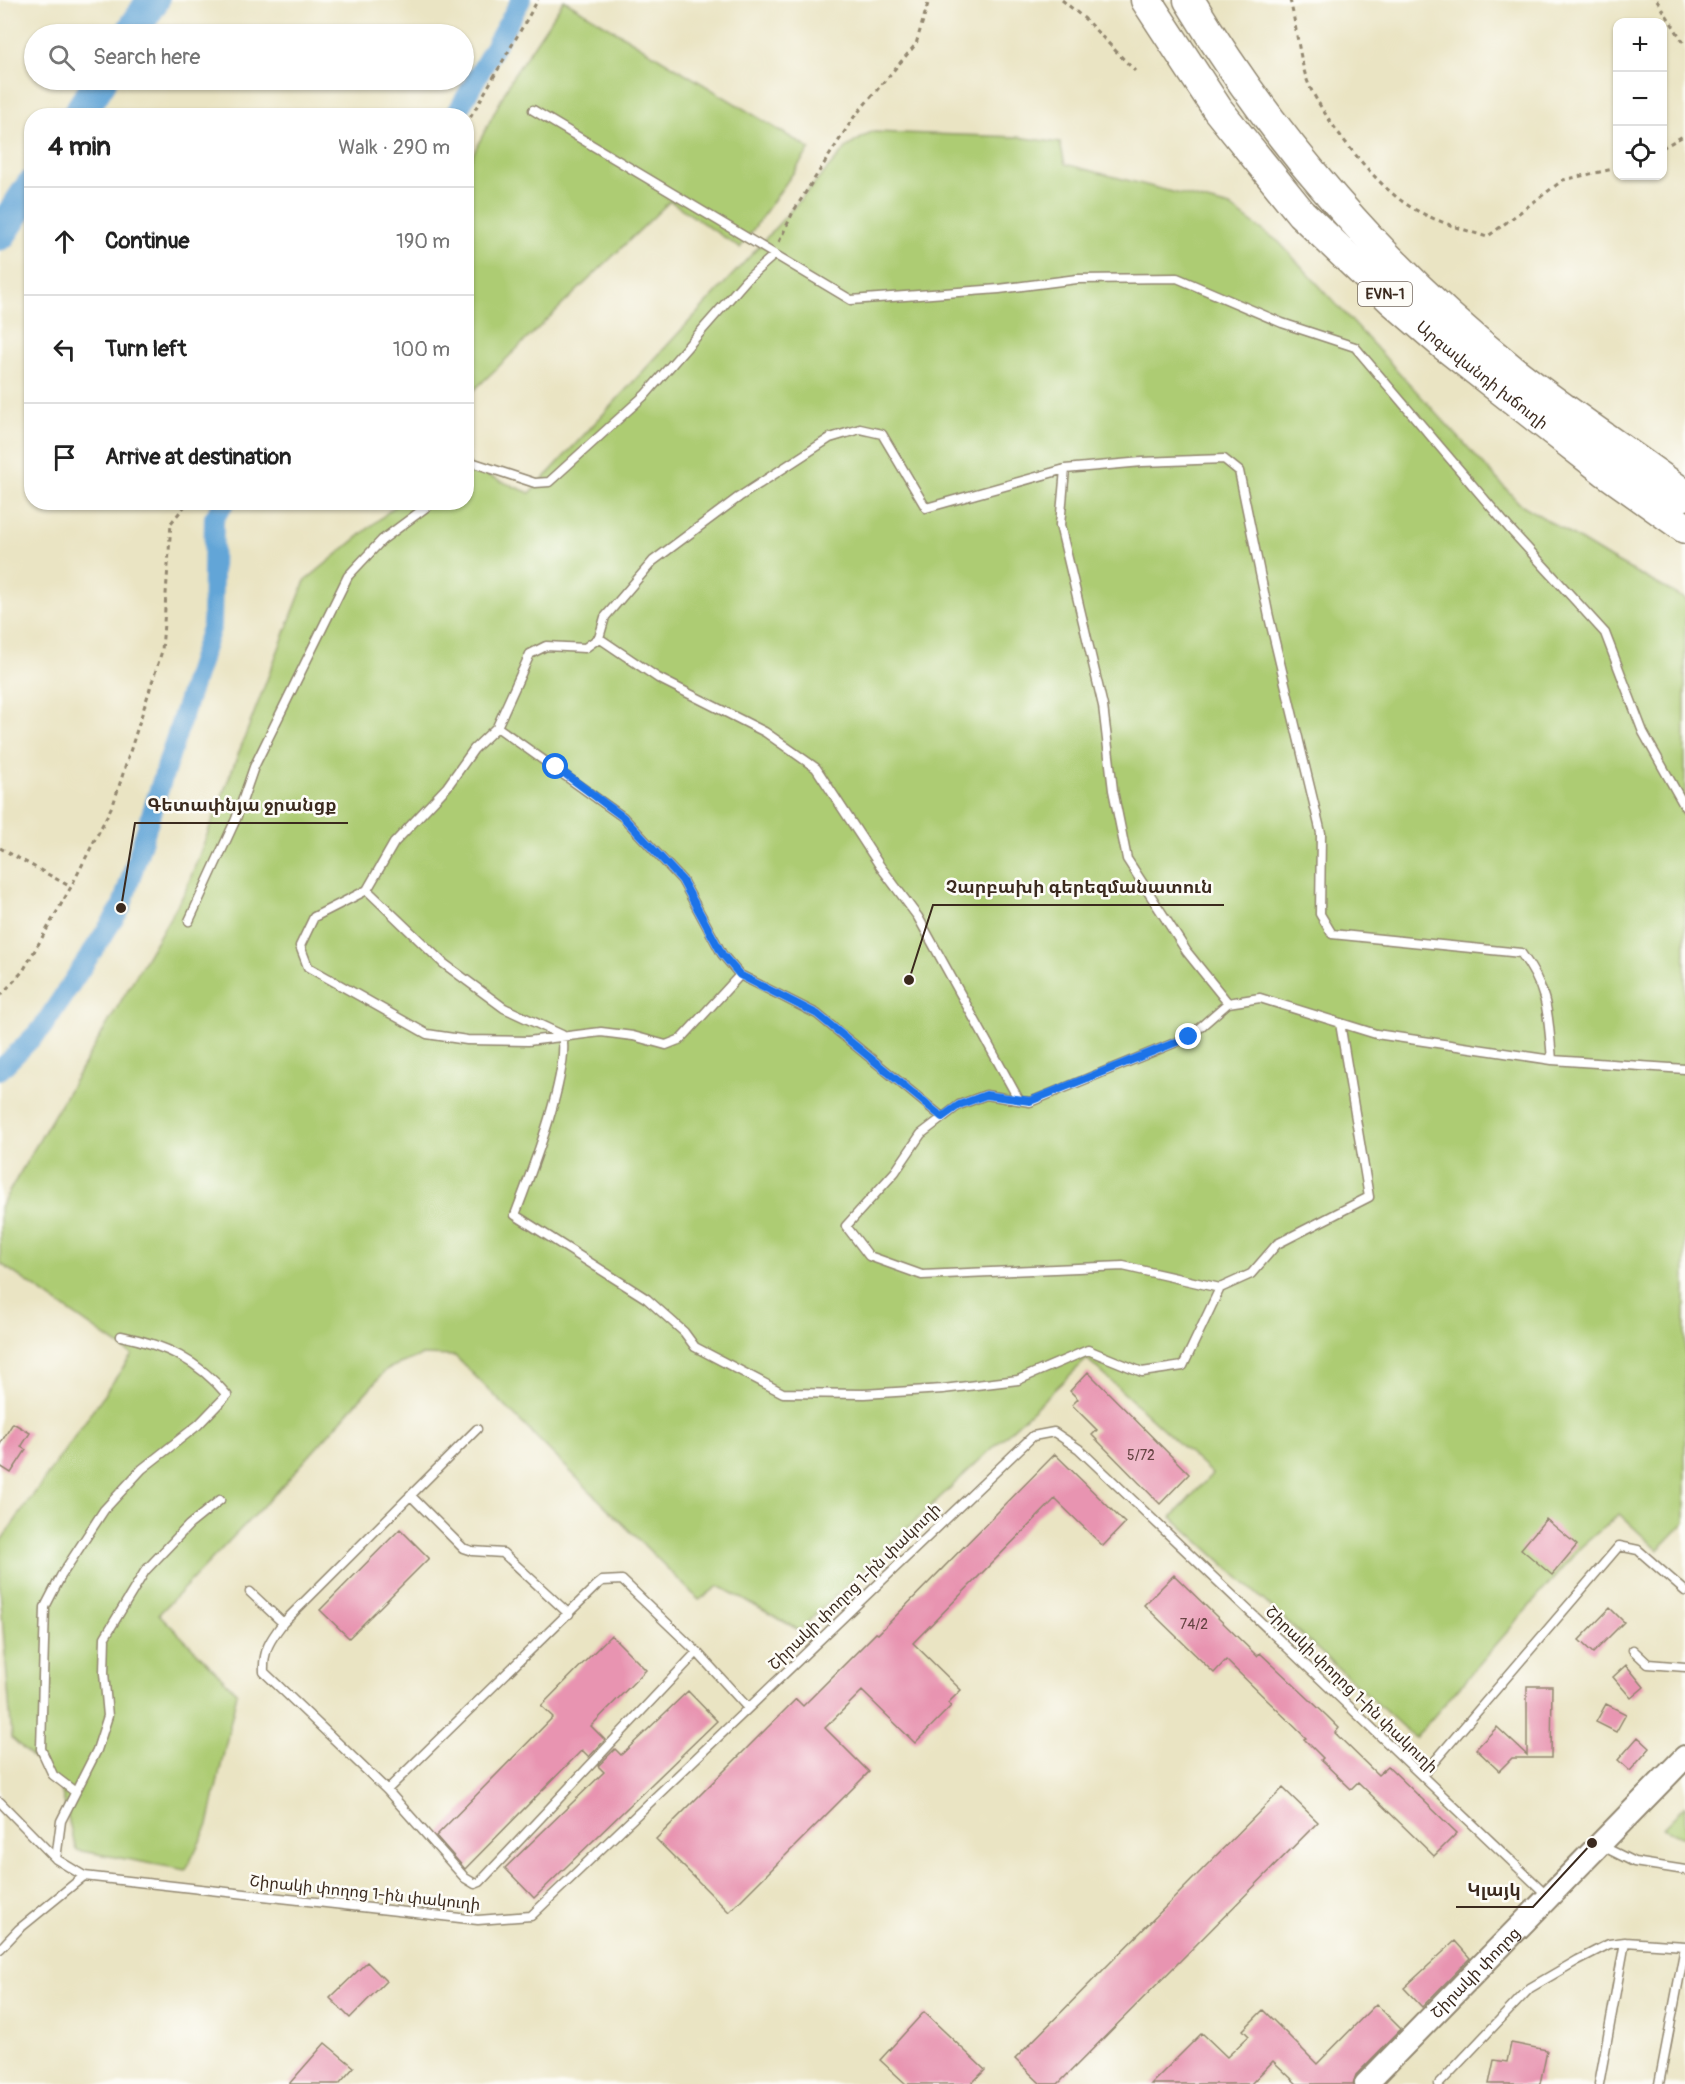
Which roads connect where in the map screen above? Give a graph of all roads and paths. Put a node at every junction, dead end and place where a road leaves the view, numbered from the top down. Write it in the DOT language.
graph roads {
  1 [pos="538,0"];
  2 [pos="929,0"];
  3 [pos="1062,0"];
  4 [pos="1146,0"];
  5 [pos="1189,0"];
  6 [pos="1290,0"];
  7 [pos="1657,0"];
  8 [pos="1685,45"];
  9 [pos="1135,71"];
  10 [pos="533,110"];
  11 [pos="474,111"];
  12 [pos="1685,135"];
  13 [pos="1667,145"];
  14 [pos="1613,169"];
  15 [pos="774,255"];
  16 [pos="474,463"];
  17 [pos="1065,469"];
  18 [pos="1685,495"];
  19 [pos="182,510"];
  20 [pos="422,510"];
  21 [pos="1685,528"];
  22 [pos="599,638"];
  23 [pos="497,727"];
  24 [pos="1685,807"];
  25 [pos="0,848"];
  26 [pos="71,887"];
  27 [pos="367,890"];
  28 [pos="189,921"];
  29 [pos="740,975"];
  30 [pos="0,996"];
  31 [pos="1228,1004"];
  32 [pos="1340,1023"];
  33 [pos="563,1039"];
  34 [pos="1552,1060"];
  35 [pos="1685,1069"];
  36 [pos="1020,1100"];
  37 [pos="942,1117"];
  38 [pos="1220,1288"];
  39 [pos="121,1336"];
  40 [pos="477,1429"];
  41 [pos="410,1495"];
  42 [pos="220,1500"];
  43 [pos="1685,1591"];
  44 [pos="250,1592"];
  45 [pos="569,1614"];
  46 [pos="283,1623"];
  47 [pos="1633,1650"];
  48 [pos="698,1652"];
  49 [pos="1685,1667"];
  50 [pos="748,1708"];
  51 [pos="1685,1757"];
  52 [pos="1685,1772"];
  53 [pos="1422,1776"];
  54 [pos="387,1790"];
  55 [pos="74,1791"];
  56 [pos="0,1802"];
  57 [pos="1605,1847"];
  58 [pos="56,1859"];
  59 [pos="1685,1870"];
  60 [pos="84,1876"];
  61 [pos="1553,1900"];
  62 [pos="1625,1942"];
  63 [pos="1685,1946"];
  64 [pos="0,1949"];
  65 [pos="1366,2084"];
  66 [pos="1378,2084"];
  67 [pos="1440,2084"];
  68 [pos="1599,2084"];
  69 [pos="1659,2084"];
  1 -- 11 [label="path"];
  2 -- 15 [label="path"];
  3 -- 9 [label="path"];
  4 -- 21 [label="highway, Արգավանդի խճուղի / EVN-1"];
  5 -- 18 [label="highway, Արգավանդի խճուղի / EVN-1"];
  6 -- 14 [label="path"];
  7 -- 8 [label="path"];
  10 -- 15 [label="lane"];
  12 -- 13 [label="path"];
  15 -- 16 [label="lane"];
  15 -- 24 [label="lane"];
  17 -- 22 [label="lane"];
  17 -- 31 [label="lane"];
  17 -- 34 [label="lane"];
  19 -- 26 [label="path"];
  20 -- 28 [label="lane"];
  22 -- 23 [label="lane"];
  22 -- 36 [label="lane"];
  23 -- 27 [label="lane"];
  23 -- 29 [label="lane"];
  25 -- 26 [label="path"];
  26 -- 30 [label="path"];
  27 -- 33 [label="lane"];
  27 -- 33 [label="lane"];
  29 -- 33 [label="lane"];
  29 -- 37 [label="lane"];
  31 -- 32 [label="lane"];
  31 -- 36 [label="lane"];
  32 -- 34 [label="lane"];
  32 -- 38 [label="lane"];
  33 -- 38 [label="lane"];
  34 -- 35 [label="lane"];
  36 -- 37 [label="lane"];
  37 -- 38 [label="lane"];
  39 -- 55 [label="lane"];
  40 -- 41 [label="lane"];
  41 -- 45 [label="lane"];
  41 -- 46 [label="lane"];
  42 -- 55 [label="lane"];
  43 -- 53 [label="lane"];
  44 -- 46 [label="lane"];
  45 -- 48 [label="lane"];
  45 -- 54 [label="lane"];
  46 -- 54 [label="lane"];
  47 -- 49 [label="lane"];
  48 -- 50 [label="lane"];
  48 -- 54 [label="lane"];
  50 -- 53 [label="lane, Շիրակի փողոց 1-ին փակուղի"];
  50 -- 60 [label="lane, Շիրակի փողոց 1-ին փակուղի"];
  51 -- 57 [label="main road, Շիրակի փողոց"];
  52 -- 57 [label="main road, Շիրակի փողոց"];
  53 -- 61 [label="lane, Շիրակի փողոց 1-ին փակուղի"];
  55 -- 58 [label="lane"];
  56 -- 58 [label="lane, Շիրակի փողոց 1-ին փակուղի"];
  57 -- 59 [label="lane"];
  57 -- 61 [label="main road, Շիրակի փողոց"];
  58 -- 60 [label="lane, Շիրակի փողոց 1-ին փակուղի"];
  60 -- 64 [label="lane"];
  61 -- 65 [label="main road, Շիրակի փողոց"];
  61 -- 66 [label="main road, Շիրակի փողոց"];
  62 -- 63 [label="lane"];
  62 -- 67 [label="lane"];
  62 -- 68 [label="lane"];
  63 -- 69 [label="lane"];
}
